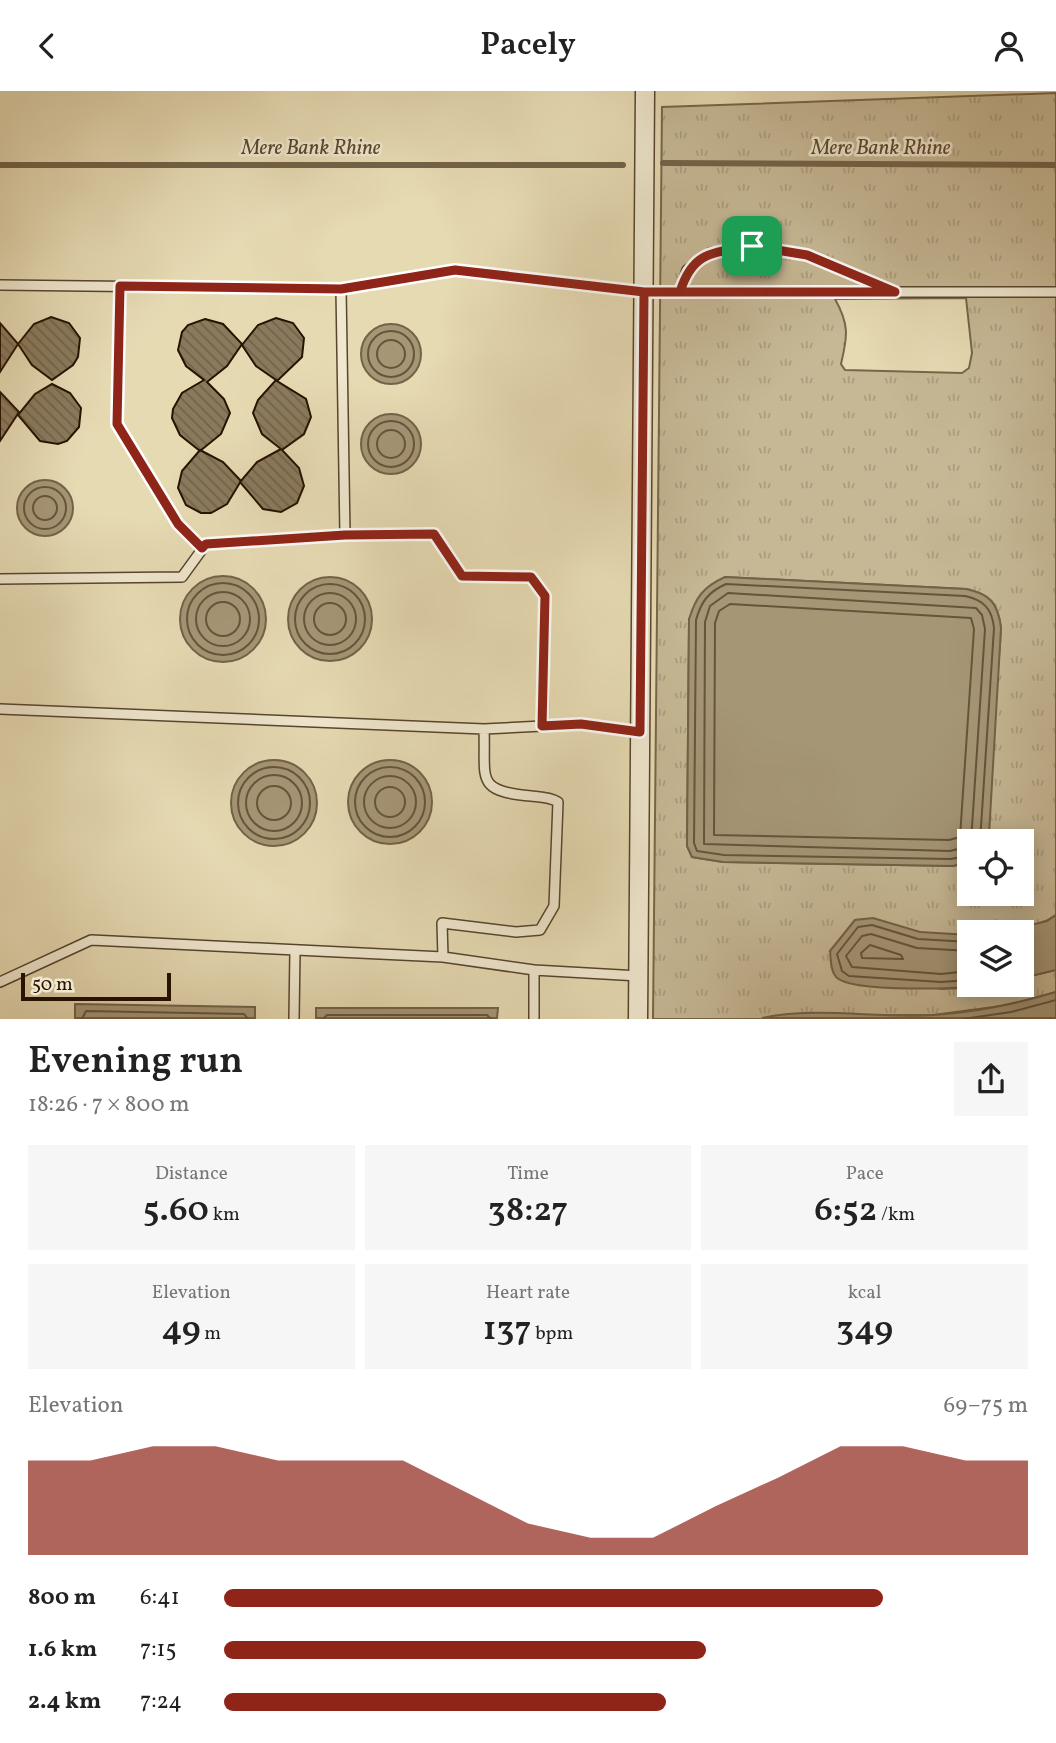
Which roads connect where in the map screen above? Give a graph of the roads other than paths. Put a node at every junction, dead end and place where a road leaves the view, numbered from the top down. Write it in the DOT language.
graph roads {
  1 [pos="645,91"];
  2 [pos="0,285"];
  3 [pos="120,286"];
  4 [pos="341,289"];
  5 [pos="644,292"];
  6 [pos="680,292"];
  7 [pos="895,292"];
  8 [pos="1056,292"];
  9 [pos="345,535"];
  10 [pos="202,548"];
  11 [pos="0,579"];
  12 [pos="0,709"];
  13 [pos="542,726"];
  14 [pos="484,729"];
  15 [pos="640,732"];
  16 [pos="295,950"];
  17 [pos="443,957"];
  18 [pos="534,971"];
  19 [pos="639,976"];
  20 [pos="0,982"];
  21 [pos="295,1019"];
  22 [pos="534,1019"];
  23 [pos="638,1019"];
  1 -- 5 [label="street"];
  2 -- 3 [label="lane"];
  3 -- 4 [label="lane"];
  3 -- 10 [label="lane"];
  4 -- 5 [label="lane"];
  4 -- 9 [label="lane"];
  5 -- 6 [label="lane"];
  5 -- 15 [label="street"];
  6 -- 7 [label="lane"];
  6 -- 7 [label="lane"];
  7 -- 8 [label="lane"];
  9 -- 10 [label="lane"];
  9 -- 13 [label="lane"];
  10 -- 11 [label="lane"];
  12 -- 14 [label="lane"];
  13 -- 14 [label="lane"];
  13 -- 15 [label="lane"];
  14 -- 17 [label="lane"];
  15 -- 19 [label="street"];
  16 -- 17 [label="lane"];
  16 -- 20 [label="lane"];
  16 -- 21 [label="lane"];
  17 -- 18 [label="lane"];
  18 -- 19 [label="lane"];
  18 -- 22 [label="lane"];
  19 -- 23 [label="street"];
}
